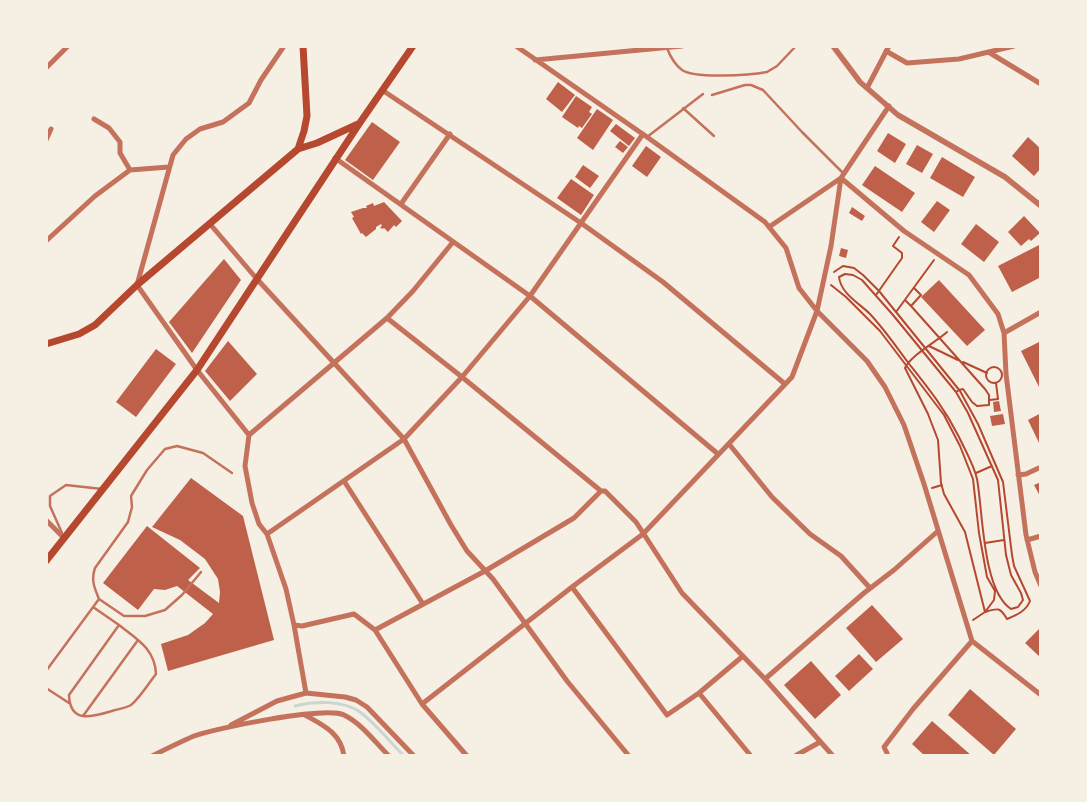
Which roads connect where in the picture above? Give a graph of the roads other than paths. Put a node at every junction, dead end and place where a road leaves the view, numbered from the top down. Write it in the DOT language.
graph roads {
  1 [pos="68,46"];
  2 [pos="284,46"];
  3 [pos="303,46"];
  4 [pos="413,46"];
  5 [pos="516,46"];
  6 [pos="682,46"];
  7 [pos="796,46"];
  8 [pos="833,46"];
  9 [pos="1014,46"];
  10 [pos="667,48"];
  11 [pos="888,49"];
  12 [pos="990,53"];
  13 [pos="536,60"];
  14 [pos="46,68"];
  15 [pos="1041,84"];
  16 [pos="867,88"];
  17 [pos="382,90"];
  18 [pos="703,94"];
  19 [pos="712,95"];
  20 [pos="889,106"];
  21 [pos="682,108"];
  22 [pos="94,119"];
  23 [pos="358,124"];
  24 [pos="51,130"];
  25 [pos="450,134"];
  26 [pos="645,135"];
  27 [pos="714,136"];
  28 [pos="46,140"];
  29 [pos="298,149"];
  30 [pos="336,158"];
  31 [pos="169,167"];
  32 [pos="130,170"];
  33 [pos="843,176"];
  34 [pos="401,204"];
  35 [pos="1041,206"];
  36 [pos="581,223"];
  37 [pos="210,224"];
  38 [pos="769,227"];
  39 [pos="46,241"];
  40 [pos="453,242"];
  41 [pos="256,278"];
  42 [pos="137,285"];
  43 [pos="530,296"];
  44 [pos="817,311"];
  45 [pos="1041,312"];
  46 [pos="387,318"];
  47 [pos="1004,334"];
  48 [pos="46,344"];
  49 [pos="335,364"];
  50 [pos="197,370"];
  51 [pos="462,377"];
  52 [pos="785,384"];
  53 [pos="250,435"];
  54 [pos="404,439"];
  55 [pos="728,444"];
  56 [pos="718,454"];
  57 [pos="1041,467"];
  58 [pos="232,473"];
  59 [pos="1018,475"];
  60 [pos="344,481"];
  61 [pos="103,489"];
  62 [pos="601,491"];
  63 [pos="46,520"];
  64 [pos="938,530"];
  65 [pos="266,534"];
  66 [pos="643,534"];
  67 [pos="1041,536"];
  68 [pos="64,538"];
  69 [pos="1027,540"];
  70 [pos="46,561"];
  71 [pos="485,570"];
  72 [pos="201,572"];
  73 [pos="1041,586"];
  74 [pos="572,587"];
  75 [pos="870,588"];
  76 [pos="99,598"];
  77 [pos="423,604"];
  78 [pos="93,607"];
  79 [pos="524,623"];
  80 [pos="118,625"];
  81 [pos="294,625"];
  82 [pos="375,630"];
  83 [pos="138,640"];
  84 [pos="972,641"];
  85 [pos="743,656"];
  86 [pos="46,671"];
  87 [pos="765,679"];
  88 [pos="46,688"];
  89 [pos="306,693"];
  90 [pos="699,693"];
  91 [pos="1041,695"];
  92 [pos="69,703"];
  93 [pos="422,704"];
  94 [pos="304,715"];
  95 [pos="82,716"];
  96 [pos="226,727"];
  97 [pos="820,742"];
  98 [pos="886,755"];
  99 [pos="152,756"];
  100 [pos="344,756"];
  101 [pos="389,756"];
  102 [pos="414,756"];
  103 [pos="467,756"];
  104 [pos="629,756"];
  105 [pos="751,756"];
  106 [pos="795,756"];
  107 [pos="833,756"];
  1 -- 14 [label="street"];
  2 -- 31 [label="street"];
  3 -- 29 [label="main road"];
  4 -- 17 [label="main road"];
  5 -- 13 [label="street"];
  6 -- 10 [label="street"];
  7 -- 10 [label="lane"];
  8 -- 16 [label="street"];
  9 -- 12 [label="street"];
  10 -- 13 [label="street"];
  11 -- 12 [label="street"];
  11 -- 16 [label="street"];
  12 -- 15 [label="street"];
  13 -- 26 [label="street"];
  16 -- 20 [label="street"];
  17 -- 23 [label="main road"];
  17 -- 25 [label="street"];
  18 -- 21 [label="lane"];
  19 -- 33 [label="lane"];
  20 -- 33 [label="street"];
  20 -- 35 [label="street"];
  21 -- 26 [label="lane"];
  21 -- 27 [label="lane"];
  22 -- 32 [label="street"];
  23 -- 29 [label="main road"];
  23 -- 30 [label="main road"];
  24 -- 28 [label="street"];
  25 -- 34 [label="street"];
  25 -- 36 [label="street"];
  26 -- 36 [label="street"];
  26 -- 38 [label="street"];
  29 -- 37 [label="main road"];
  30 -- 34 [label="street"];
  30 -- 41 [label="main road"];
  31 -- 32 [label="street"];
  31 -- 42 [label="street"];
  32 -- 39 [label="street"];
  33 -- 38 [label="street"];
  33 -- 44 [label="street"];
  33 -- 47 [label="street"];
  34 -- 40 [label="street"];
  36 -- 43 [label="street"];
  36 -- 52 [label="street"];
  37 -- 41 [label="street"];
  37 -- 42 [label="main road"];
  38 -- 44 [label="street"];
  40 -- 43 [label="street"];
  40 -- 46 [label="street"];
  41 -- 49 [label="street"];
  41 -- 50 [label="main road"];
  42 -- 48 [label="main road"];
  42 -- 50 [label="street"];
  43 -- 51 [label="street"];
  43 -- 56 [label="street"];
  44 -- 52 [label="street"];
  44 -- 64 [label="street"];
  45 -- 47 [label="street"];
  46 -- 49 [label="street"];
  46 -- 51 [label="street"];
  47 -- 59 [label="street"];
  49 -- 53 [label="street"];
  49 -- 54 [label="street"];
  50 -- 53 [label="street"];
  50 -- 61 [label="main road"];
  51 -- 54 [label="street"];
  51 -- 62 [label="street"];
  52 -- 55 [label="street"];
  53 -- 65 [label="street"];
  54 -- 60 [label="street"];
  54 -- 71 [label="street"];
  55 -- 56 [label="street"];
  55 -- 75 [label="street"];
  56 -- 66 [label="street"];
  57 -- 59 [label="street"];
  58 -- 76 [label="lane"];
  59 -- 69 [label="street"];
  60 -- 65 [label="street"];
  60 -- 77 [label="street"];
  61 -- 68 [label="main road"];
  61 -- 68 [label="lane"];
  62 -- 66 [label="street"];
  62 -- 71 [label="street"];
  63 -- 68 [label="street"];
  64 -- 75 [label="street"];
  64 -- 84 [label="street"];
  65 -- 81 [label="street"];
  66 -- 74 [label="street"];
  66 -- 85 [label="street"];
  67 -- 69 [label="street"];
  68 -- 70 [label="main road"];
  69 -- 73 [label="street"];
  71 -- 77 [label="street"];
  71 -- 79 [label="street"];
  72 -- 76 [label="lane"];
  74 -- 79 [label="street"];
  74 -- 90 [label="street"];
  75 -- 87 [label="street"];
  76 -- 78 [label="lane"];
  77 -- 82 [label="street"];
  78 -- 80 [label="lane"];
  78 -- 86 [label="lane"];
  79 -- 93 [label="street"];
  79 -- 104 [label="street"];
  80 -- 83 [label="lane"];
  80 -- 92 [label="lane"];
  81 -- 82 [label="street"];
  81 -- 89 [label="street"];
  82 -- 93 [label="street"];
  83 -- 95 [label="lane"];
  83 -- 95 [label="lane"];
  84 -- 91 [label="street"];
  84 -- 98 [label="street"];
  85 -- 87 [label="street"];
  85 -- 90 [label="street"];
  87 -- 97 [label="street"];
  88 -- 92 [label="lane"];
  89 -- 96 [label="street"];
  89 -- 102 [label="street"];
  90 -- 105 [label="street"];
  92 -- 95 [label="lane"];
  93 -- 103 [label="street"];
  94 -- 96 [label="street"];
  94 -- 100 [label="street"];
  94 -- 101 [label="street"];
  96 -- 99 [label="street"];
  97 -- 106 [label="street"];
  97 -- 107 [label="street"];
}
